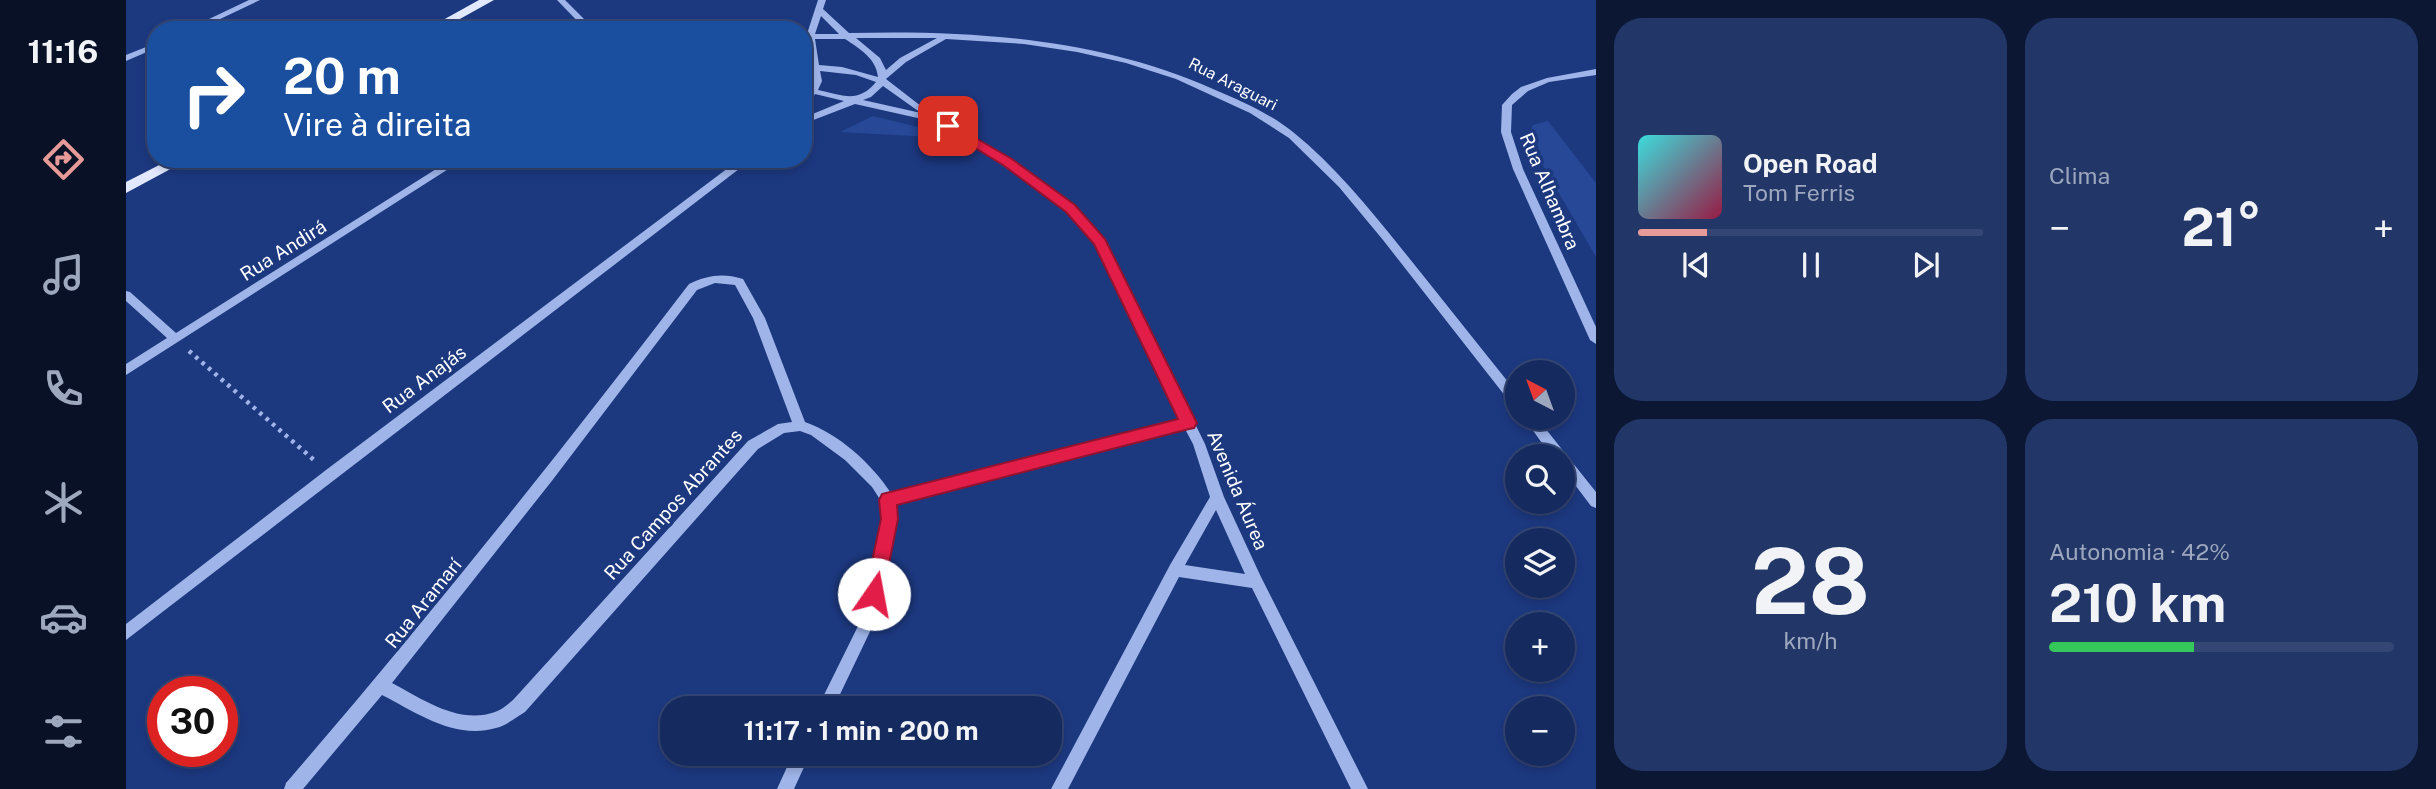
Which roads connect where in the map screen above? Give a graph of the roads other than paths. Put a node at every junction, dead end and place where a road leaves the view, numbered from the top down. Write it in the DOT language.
graph roads {
  1 [pos="256,0"];
  2 [pos="488,0"];
  3 [pos="561,0"];
  4 [pos="820,5"];
  5 [pos="210,21"];
  6 [pos="448,21"];
  7 [pos="582,21"];
  8 [pos="812,31"];
  9 [pos="846,36"];
  10 [pos="812,37"];
  11 [pos="946,37"];
  12 [pos="812,45"];
  13 [pos="147,49"];
  14 [pos="126,58"];
  15 [pos="812,68"];
  16 [pos="818,68"];
  17 [pos="1596,72"];
  18 [pos="881,79"];
  19 [pos="812,86"];
  20 [pos="812,91"];
  21 [pos="856,101"];
  22 [pos="812,118"];
  23 [pos="934,119"];
  24 [pos="165,168"];
  25 [pos="445,168"];
  26 [pos="735,168"];
  27 [pos="126,188"];
  28 [pos="126,295"];
  29 [pos="175,339"];
  30 [pos="1596,340"];
  31 [pos="126,370"];
  32 [pos="1505,387"];
  33 [pos="1189,423"];
  34 [pos="800,426"];
  35 [pos="1539,430"];
  36 [pos="1550,444"];
  37 [pos="1575,476"];
  38 [pos="1217,497"];
  39 [pos="888,500"];
  40 [pos="1596,502"];
  41 [pos="1175,570"];
  42 [pos="1256,582"];
  43 [pos="126,634"];
  44 [pos="382,686"];
  45 [pos="830,696"];
  46 [pos="796,766"];
  47 [pos="292,789"];
  48 [pos="785,789"];
  49 [pos="1059,789"];
  50 [pos="1360,789"];
  1 -- 5 [label="street"];
  2 -- 6 [label="main road"];
  3 -- 7 [label="street"];
  4 -- 8 [label="street, Avenida Áurea"];
  4 -- 9 [label="street, Avenida Áurea"];
  9 -- 10 [label="street, Rua Araguari"];
  9 -- 11 [label="street, Rua Araguari"];
  9 -- 18 [label="street, Avenida Áurea"];
  11 -- 18 [label="street"];
  11 -- 32 [label="street, Rua Araguari"];
  12 -- 16 [label="street"];
  13 -- 14 [label="street"];
  15 -- 16 [label="street, Avenida Áurea"];
  16 -- 18 [label="street, Avenida Áurea"];
  16 -- 19 [label="street"];
  17 -- 30 [label="street, Rua Alhambra"];
  18 -- 21 [label="street"];
  18 -- 23 [label="street, Avenida Áurea"];
  20 -- 21 [label="street, Avenida Áurea"];
  21 -- 22 [label="street"];
  21 -- 23 [label="street, Avenida Áurea"];
  23 -- 33 [label="street, Avenida Áurea"];
  24 -- 27 [label="main road"];
  25 -- 29 [label="street, Rua Andirá"];
  26 -- 43 [label="street, Rua Anajás"];
  28 -- 29 [label="street"];
  29 -- 31 [label="street, Rua Andirá"];
  33 -- 38 [label="street, Avenida Áurea"];
  33 -- 39 [label="street"];
  34 -- 39 [label="street"];
  34 -- 44 [label="street, Rua Campos Abrantes"];
  34 -- 44 [label="street, Rua Aramarí"];
  35 -- 36 [label="street"];
  37 -- 40 [label="street"];
  38 -- 41 [label="street"];
  38 -- 42 [label="street, Avenida Áurea"];
  39 -- 45 [label="street"];
  41 -- 42 [label="street"];
  41 -- 49 [label="street"];
  42 -- 50 [label="street, Avenida Áurea"];
  44 -- 47 [label="street, Rua Aramarí"];
  46 -- 48 [label="street"];
}
